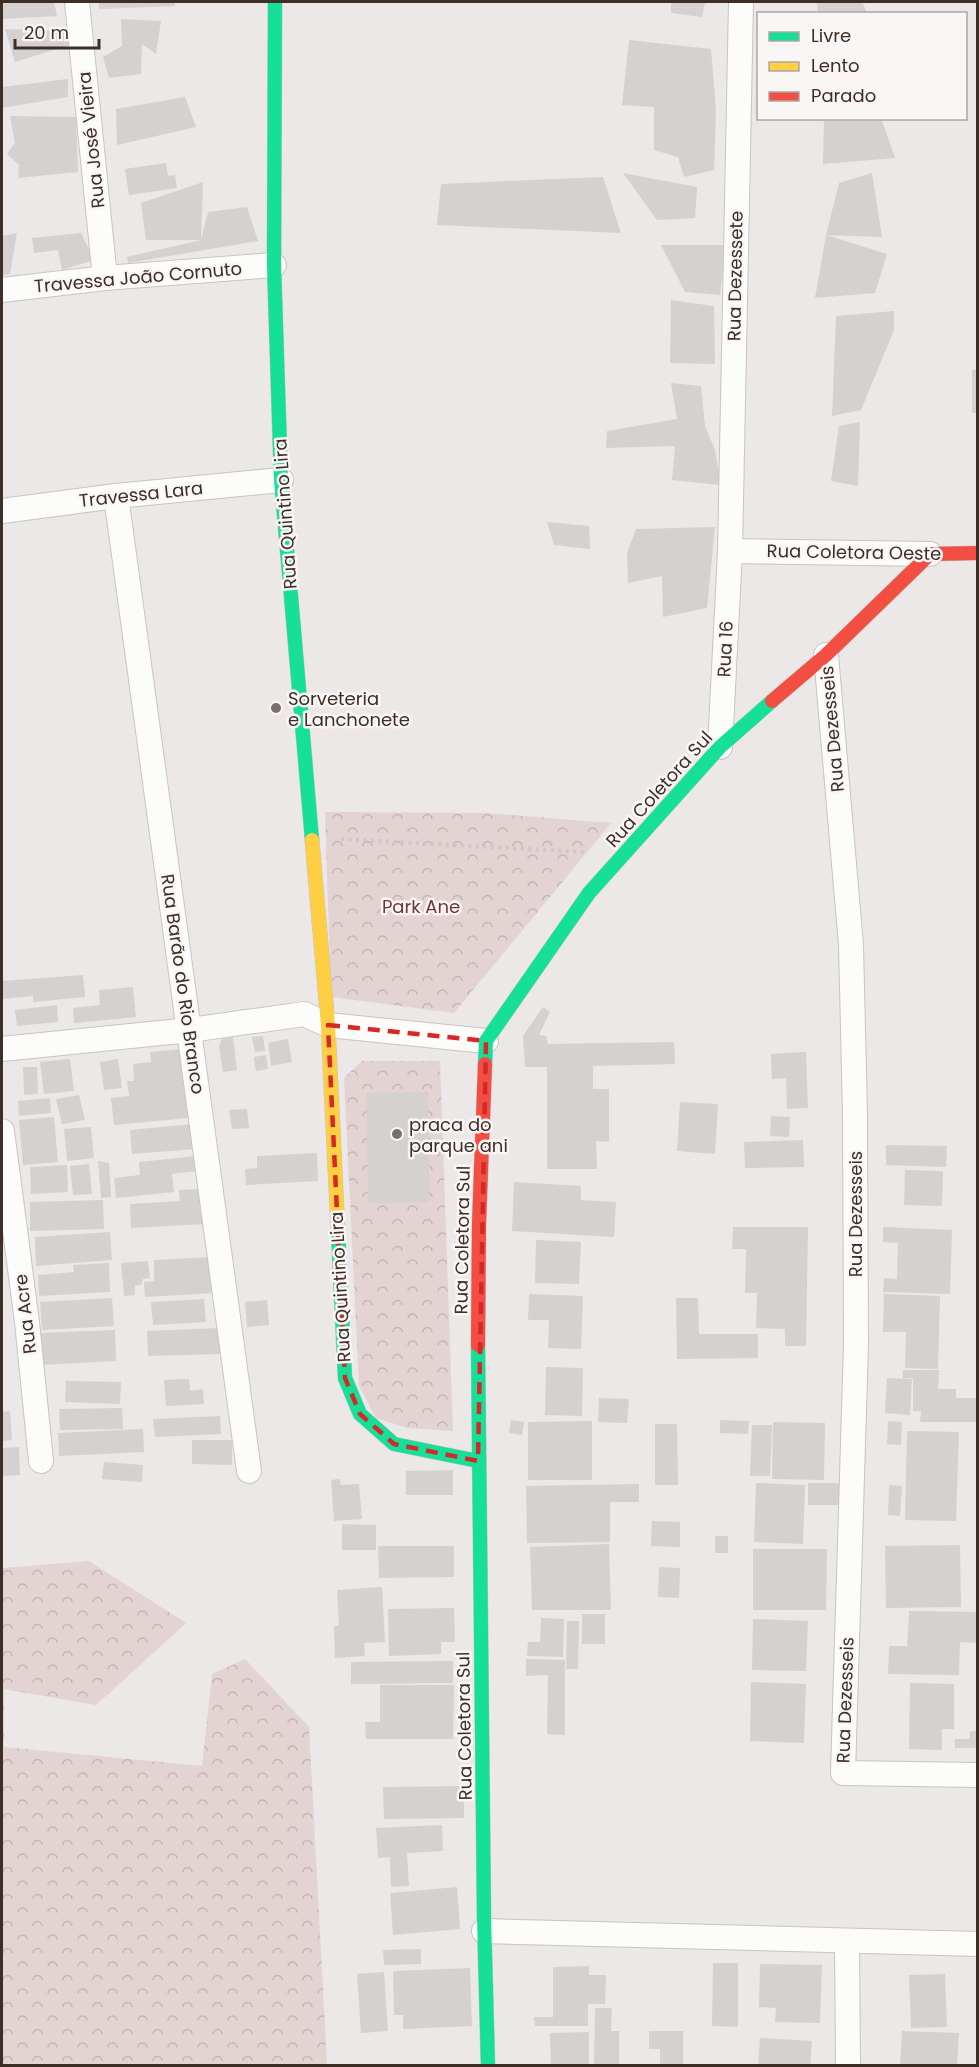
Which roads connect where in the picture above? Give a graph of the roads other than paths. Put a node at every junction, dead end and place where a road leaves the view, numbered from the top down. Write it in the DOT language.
graph roads {
  1 [pos="77,2"];
  2 [pos="275,2"];
  3 [pos="741,2"];
  4 [pos="274,266"];
  5 [pos="105,278"];
  6 [pos="2,290"];
  7 [pos="280,480"];
  8 [pos="116,496"];
  9 [pos="2,511"];
  10 [pos="730,551"];
  11 [pos="978,553"];
  12 [pos="930,554"];
  13 [pos="826,655"];
  14 [pos="720,747"];
  15 [pos="328,1025"];
  16 [pos="190,1030"];
  17 [pos="486,1041"];
  18 [pos="2,1050"];
  19 [pos="2,1131"];
  20 [pos="41,1461"];
  21 [pos="478,1461"];
  22 [pos="249,1472"];
  23 [pos="978,1775"];
  24 [pos="484,1931"];
  25 [pos="847,1941"];
  26 [pos="978,1944"];
  27 [pos="488,2066"];
  28 [pos="848,2066"];
  1 -- 5 [label="street, Rua José Vieira"];
  2 -- 4 [label="street, Rua Quintino Lira"];
  3 -- 10 [label="street, Rua Dezessete"];
  4 -- 5 [label="street, Travessa João Cornuto"];
  4 -- 7 [label="street, Rua Quintino Lira"];
  5 -- 6 [label="street, Travessa João Cornuto"];
  7 -- 8 [label="street, Travessa Lara"];
  7 -- 15 [label="street, Rua Quintino Lira"];
  8 -- 9 [label="street, Travessa Lara"];
  8 -- 16 [label="street, Rua Barão do Rio Branco"];
  10 -- 12 [label="street, Rua Coletora Oeste"];
  10 -- 14 [label="street, Rua 16"];
  11 -- 12 [label="street, Rua Coletora Oeste"];
  12 -- 13 [label="street, Rua Coletora Sul"];
  13 -- 14 [label="street, Rua Coletora Sul"];
  13 -- 23 [label="street, Rua Dezesseis"];
  14 -- 17 [label="street, Rua Coletora Sul"];
  15 -- 16 [label="street"];
  15 -- 17 [label="street"];
  15 -- 21 [label="street, Rua Quintino Lira"];
  16 -- 18 [label="street"];
  16 -- 22 [label="street, Rua Barão do Rio Branco"];
  17 -- 21 [label="street, Rua Coletora Sul"];
  19 -- 20 [label="street, Rua Acre"];
  21 -- 24 [label="street, Rua Coletora Sul"];
  24 -- 25 [label="street"];
  24 -- 27 [label="street, Rua Coletora Sul"];
  25 -- 26 [label="street"];
  25 -- 28 [label="street"];
}
